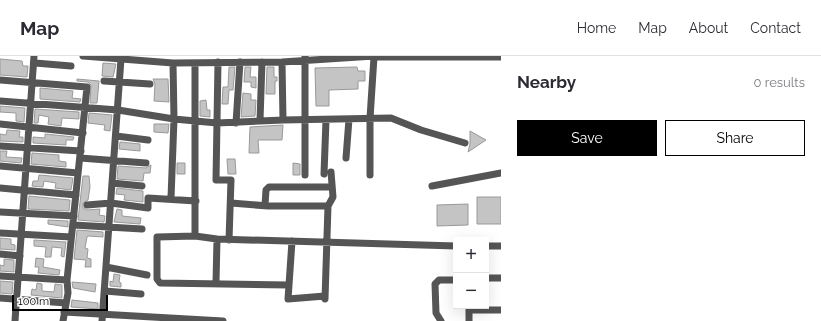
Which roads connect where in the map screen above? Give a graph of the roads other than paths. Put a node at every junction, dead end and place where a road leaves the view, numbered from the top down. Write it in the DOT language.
graph roads {
  1 [pos="83,56"];
  2 [pos="374,56"];
  3 [pos="436,56"];
  4 [pos="102,57"];
  5 [pos="460,57"];
  6 [pos="483,57"];
  7 [pos="501,57"];
  8 [pos="34,58"];
  9 [pos="305,58"];
  10 [pos="121,59"];
  11 [pos="220,60"];
  12 [pos="240,62"];
  13 [pos="262,62"];
  14 [pos="282,62"];
  15 [pos="173,63"];
  16 [pos="195,63"];
  17 [pos="71,66"];
  18 [pos="0,80"];
  19 [pos="104,82"];
  20 [pos="120,82"];
  21 [pos="32,83"];
  22 [pos="150,84"];
  23 [pos="0,101"];
  24 [pos="31,104"];
  25 [pos="86,109"];
  26 [pos="118,110"];
  27 [pos="370,118"];
  28 [pos="174,119"];
  29 [pos="349,119"];
  30 [pos="260,120"];
  31 [pos="283,120"];
  32 [pos="306,120"];
  33 [pos="326,120"];
  34 [pos="194,122"];
  35 [pos="236,122"];
  36 [pos="217,123"];
  37 [pos="0,124"];
  38 [pos="29,127"];
  39 [pos="83,133"];
  40 [pos="116,136"];
  41 [pos="148,140"];
  42 [pos="466,143"];
  43 [pos="0,146"];
  44 [pos="28,148"];
  45 [pos="80,155"];
  46 [pos="346,158"];
  47 [pos="114,161"];
  48 [pos="146,163"];
  49 [pos="0,166"];
  50 [pos="26,169"];
  51 [pos="78,173"];
  52 [pos="501,173"];
  53 [pos="305,175"];
  54 [pos="370,175"];
  55 [pos="112,183"];
  56 [pos="142,186"];
  57 [pos="432,186"];
  58 [pos="332,187"];
  59 [pos="0,188"];
  60 [pos="25,190"];
  61 [pos="76,195"];
  62 [pos="171,198"];
  63 [pos="196,201"];
  64 [pos="111,203"];
  65 [pos="231,203"];
  66 [pos="87,205"];
  67 [pos="266,206"];
  68 [pos="328,206"];
  69 [pos="0,212"];
  70 [pos="23,213"];
  71 [pos="74,216"];
  72 [pos="74,225"];
  73 [pos="109,226"];
  74 [pos="142,229"];
  75 [pos="0,233"];
  76 [pos="22,235"];
  77 [pos="195,236"];
  78 [pos="71,237"];
  79 [pos="217,239"];
  80 [pos="229,240"];
  81 [pos="292,241"];
  82 [pos="327,243"];
  83 [pos="453,246"];
  84 [pos="489,246"];
  85 [pos="501,246"];
  86 [pos="0,254"];
  87 [pos="20,256"];
  88 [pos="106,267"];
  89 [pos="147,275"];
  90 [pos="0,276"];
  91 [pos="19,278"];
  92 [pos="489,278"];
  93 [pos="501,278"];
  94 [pos="67,280"];
  95 [pos="453,280"];
  96 [pos="216,283"];
  97 [pos="289,285"];
  98 [pos="105,292"];
  99 [pos="141,294"];
  100 [pos="0,298"];
  101 [pos="17,299"];
  102 [pos="66,303"];
  103 [pos="469,309"];
  104 [pos="485,309"];
  105 [pos="501,310"];
  106 [pos="64,312"];
  107 [pos="103,317"];
  108 [pos="15,321"];
  109 [pos="63,321"];
  110 [pos="215,321"];
  111 [pos="223,321"];
  112 [pos="441,321"];
  113 [pos="469,321"];
  1 -- 4 [label="street"];
  2 -- 3 [label="street"];
  2 -- 9 [label="street"];
  2 -- 27 [label="street"];
  3 -- 5 [label="street"];
  4 -- 10 [label="street"];
  5 -- 6 [label="street"];
  6 -- 7 [label="street"];
  8 -- 17 [label="street"];
  8 -- 21 [label="street"];
  9 -- 14 [label="street"];
  9 -- 32 [label="street"];
  10 -- 15 [label="street"];
  10 -- 20 [label="street"];
  11 -- 12 [label="street"];
  11 -- 16 [label="street"];
  11 -- 36 [label="street"];
  12 -- 13 [label="street"];
  12 -- 35 [label="street"];
  13 -- 14 [label="street"];
  13 -- 30 [label="street"];
  14 -- 31 [label="street"];
  15 -- 16 [label="street"];
  15 -- 28 [label="street"];
  16 -- 34 [label="street"];
  18 -- 21 [label="street"];
  19 -- 20 [label="street"];
  20 -- 22 [label="street"];
  20 -- 26 [label="street"];
  21 -- 24 [label="street"];
  21 -- 25 [label="street"];
  23 -- 24 [label="street"];
  24 -- 25 [label="street"];
  24 -- 38 [label="street"];
  25 -- 26 [label="street"];
  25 -- 39 [label="street"];
  26 -- 28 [label="street"];
  26 -- 40 [label="street"];
  27 -- 29 [label="street"];
  27 -- 42 [label="street"];
  27 -- 54 [label="street"];
  28 -- 34 [label="street"];
  28 -- 62 [label="street"];
  29 -- 33 [label="street"];
  29 -- 46 [label="street"];
  30 -- 31 [label="street"];
  30 -- 35 [label="street"];
  31 -- 32 [label="street"];
  32 -- 33 [label="street"];
  32 -- 53 [label="street"];
  33 -- 58 [label="street"];
  34 -- 36 [label="street"];
  34 -- 63 [label="street"];
  35 -- 36 [label="street"];
  36 -- 65 [label="street"];
  37 -- 38 [label="street"];
  38 -- 39 [label="street"];
  38 -- 44 [label="street"];
  39 -- 45 [label="street"];
  40 -- 41 [label="street"];
  40 -- 47 [label="street"];
  43 -- 44 [label="street"];
  44 -- 45 [label="street"];
  44 -- 50 [label="street"];
  45 -- 47 [label="street"];
  45 -- 51 [label="street"];
  47 -- 48 [label="street"];
  47 -- 55 [label="street"];
  49 -- 50 [label="street"];
  50 -- 51 [label="street"];
  50 -- 60 [label="street"];
  51 -- 61 [label="street"];
  52 -- 57 [label="street"];
  55 -- 56 [label="street"];
  55 -- 64 [label="street"];
  58 -- 67 [label="street"];
  58 -- 68 [label="street"];
  59 -- 60 [label="street"];
  60 -- 61 [label="street"];
  60 -- 70 [label="street"];
  61 -- 71 [label="street"];
  62 -- 63 [label="street"];
  62 -- 64 [label="street"];
  63 -- 77 [label="street"];
  64 -- 66 [label="street"];
  64 -- 73 [label="street"];
  65 -- 67 [label="street"];
  65 -- 80 [label="street"];
  67 -- 68 [label="street"];
  68 -- 82 [label="street"];
  69 -- 70 [label="street"];
  70 -- 71 [label="street"];
  70 -- 76 [label="street"];
  71 -- 72 [label="street"];
  72 -- 73 [label="street"];
  72 -- 78 [label="street"];
  73 -- 74 [label="street"];
  73 -- 88 [label="street"];
  75 -- 76 [label="street"];
  76 -- 78 [label="street"];
  76 -- 87 [label="street"];
  77 -- 79 [label="street"];
  77 -- 96 [label="street"];
  78 -- 94 [label="street"];
  79 -- 80 [label="street"];
  79 -- 96 [label="street"];
  80 -- 81 [label="street"];
  81 -- 82 [label="street"];
  81 -- 97 [label="street"];
  82 -- 83 [label="street"];
  82 -- 97 [label="street"];
  84 -- 85 [label="street"];
  86 -- 87 [label="street"];
  87 -- 91 [label="street"];
  88 -- 89 [label="street"];
  88 -- 98 [label="street"];
  90 -- 91 [label="street"];
  91 -- 94 [label="street"];
  91 -- 101 [label="street"];
  92 -- 93 [label="street"];
  94 -- 102 [label="street"];
  95 -- 112 [label="street"];
  96 -- 97 [label="street"];
  98 -- 99 [label="street"];
  98 -- 107 [label="street"];
  100 -- 101 [label="street"];
  101 -- 102 [label="street"];
  101 -- 108 [label="street"];
  102 -- 106 [label="street"];
  103 -- 113 [label="street"];
  104 -- 105 [label="street"];
  106 -- 107 [label="street"];
  106 -- 109 [label="street"];
  107 -- 110 [label="street"];
  110 -- 111 [label="street"];
}
